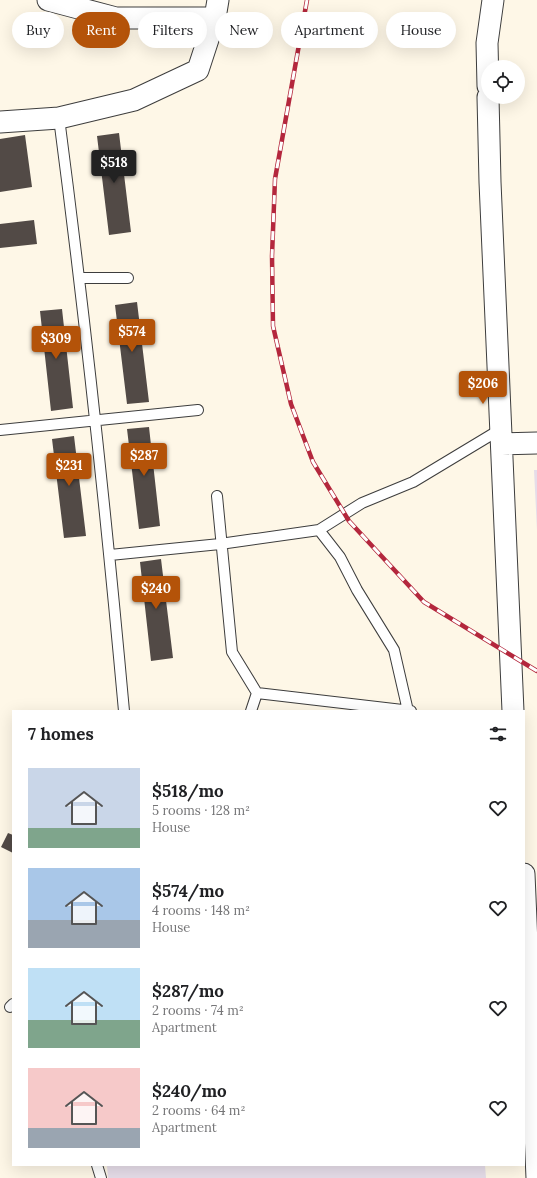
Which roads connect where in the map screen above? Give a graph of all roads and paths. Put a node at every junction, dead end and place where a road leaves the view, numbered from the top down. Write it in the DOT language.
graph roads {
  1 [pos="48,0"];
  2 [pos="482,0"];
  3 [pos="493,0"];
  4 [pos="217,9"];
  5 [pos="487,43"];
  6 [pos="487,60"];
  7 [pos="488,104"];
  8 [pos="59,118"];
  9 [pos="0,122"];
  10 [pos="80,278"];
  11 [pos="128,278"];
  12 [pos="198,410"];
  13 [pos="95,420"];
  14 [pos="0,430"];
  15 [pos="501,436"];
  16 [pos="537,443"];
  17 [pos="217,496"];
  18 [pos="319,530"];
  19 [pos="220,544"];
  20 [pos="110,555"];
  21 [pos="257,693"];
  22 [pos="124,710"];
  23 [pos="251,710"];
  24 [pos="402,710"];
  25 [pos="410,710"];
  26 [pos="513,710"];
  27 [pos="525,897"];
  28 [pos="97,1166"];
  29 [pos="101,1178"];
  30 [pos="537,1178"];
  1 -- 4 [label="street"];
  2 -- 5 [label="street"];
  3 -- 5 [label="street"];
  4 -- 8 [label="street"];
  5 -- 6 [label="street"];
  7 -- 15 [label="street"];
  8 -- 9 [label="street"];
  8 -- 10 [label="lane"];
  10 -- 11 [label="lane"];
  10 -- 13 [label="lane"];
  12 -- 13 [label="lane"];
  13 -- 14 [label="lane"];
  13 -- 20 [label="lane"];
  15 -- 16 [label="street"];
  15 -- 18 [label="lane"];
  15 -- 26 [label="street"];
  17 -- 19 [label="lane"];
  18 -- 19 [label="lane"];
  18 -- 25 [label="lane"];
  19 -- 20 [label="lane"];
  19 -- 21 [label="lane"];
  20 -- 22 [label="lane"];
  21 -- 23 [label="lane"];
  21 -- 24 [label="lane"];
  27 -- 30 [label="street"];
  28 -- 29 [label="lane"];
}
